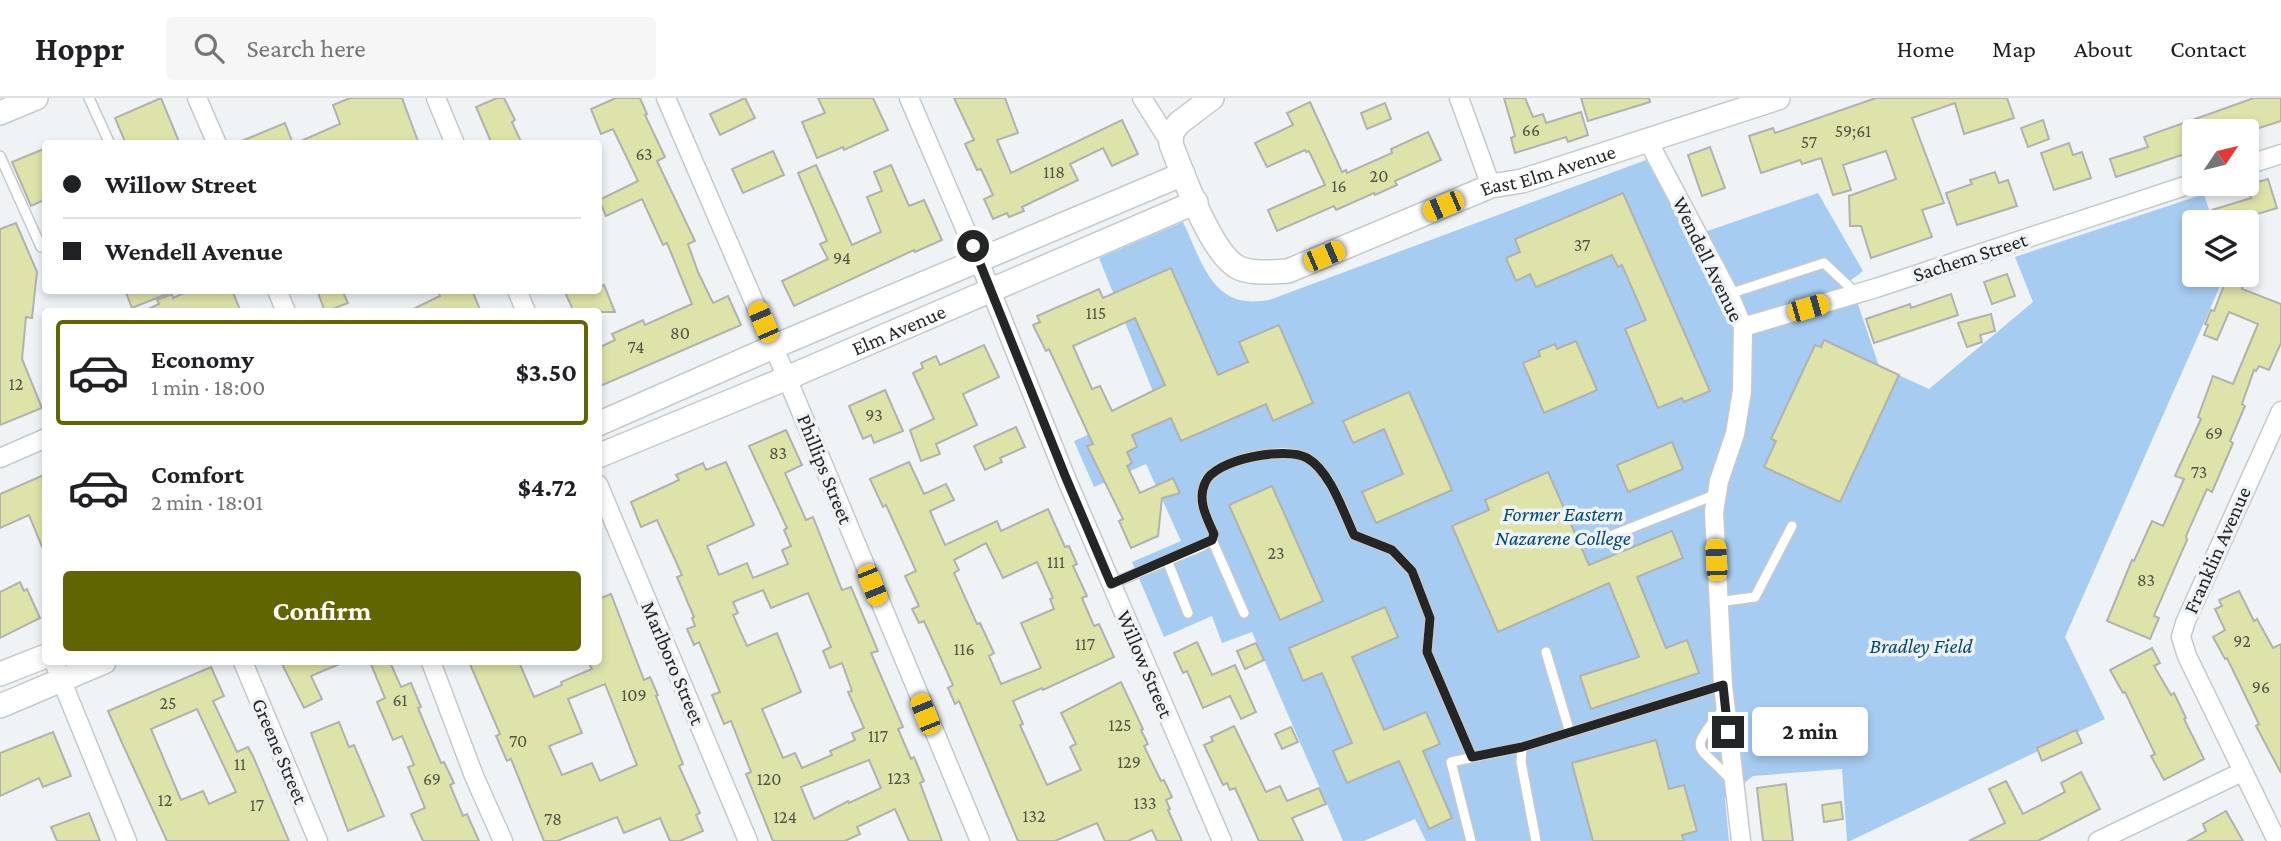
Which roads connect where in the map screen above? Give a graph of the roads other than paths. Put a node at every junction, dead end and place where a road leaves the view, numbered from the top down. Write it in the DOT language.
graph roads {
  1 [pos="36,98"];
  2 [pos="89,98"];
  3 [pos="197,98"];
  4 [pos="436,98"];
  5 [pos="666,98"];
  6 [pos="909,98"];
  7 [pos="1142,98"];
  8 [pos="1212,98"];
  9 [pos="1459,98"];
  10 [pos="1778,98"];
  11 [pos="0,113"];
  12 [pos="108,140"];
  13 [pos="215,140"];
  14 [pos="453,140"];
  15 [pos="1648,141"];
  16 [pos="1171,144"];
  17 [pos="2281,154"];
  18 [pos="0,156"];
  19 [pos="2259,161"];
  20 [pos="1183,174"];
  21 [pos="1491,186"];
  22 [pos="2182,187"];
  23 [pos="1196,202"];
  24 [pos="42,247"];
  25 [pos="979,261"];
  26 [pos="990,290"];
  27 [pos="1857,294"];
  28 [pos="1729,295"];
  29 [pos="1743,327"];
  30 [pos="773,347"];
  31 [pos="787,378"];
  32 [pos="2281,411"];
  33 [pos="602,422"];
  34 [pos="42,440"];
  35 [pos="602,454"];
  36 [pos="0,458"];
  37 [pos="602,494"];
  38 [pos="1717,494"];
  39 [pos="1792,526"];
  40 [pos="1608,537"];
  41 [pos="1212,540"];
  42 [pos="1167,561"];
  43 [pos="1111,584"];
  44 [pos="1718,602"];
  45 [pos="1244,612"];
  46 [pos="1188,613"];
  47 [pos="1546,652"];
  48 [pos="42,658"];
  49 [pos="89,665"];
  50 [pos="244,665"];
  51 [pos="431,665"];
  52 [pos="58,671"];
  53 [pos="0,674"];
  54 [pos="1723,685"];
  55 [pos="0,706"];
  56 [pos="1725,706"];
  57 [pos="1570,733"];
  58 [pos="1522,747"];
  59 [pos="1472,757"];
  60 [pos="2242,772"];
  61 [pos="1734,783"];
  62 [pos="127,841"];
  63 [pos="318,841"];
  64 [pos="503,841"];
  65 [pos="748,841"];
  66 [pos="980,841"];
  67 [pos="1222,841"];
  68 [pos="1471,841"];
  69 [pos="1536,841"];
  70 [pos="1741,841"];
  71 [pos="2098,841"];
  72 [pos="2277,841"];
  1 -- 11 [label="street"];
  2 -- 12 [label="lane"];
  3 -- 13 [label="street"];
  4 -- 14 [label="street"];
  5 -- 30 [label="street, Phillips Street"];
  6 -- 25 [label="street, Willow Street"];
  7 -- 16 [label="street"];
  8 -- 16 [label="street"];
  9 -- 21 [label="street"];
  10 -- 15 [label="street, East Elm Avenue"];
  15 -- 21 [label="street, East Elm Avenue"];
  15 -- 28 [label="street, Wendell Avenue"];
  16 -- 20 [label="street, East Elm Avenue"];
  17 -- 19 [label="street"];
  18 -- 24 [label="lane"];
  20 -- 23 [label="street, East Elm Avenue"];
  20 -- 25 [label="street, Elm Avenue"];
  21 -- 23 [label="street, East Elm Avenue"];
  22 -- 27 [label="street, Sachem Street"];
  23 -- 26 [label="street, Elm Avenue"];
  25 -- 26 [label="street, Willow Street"];
  25 -- 30 [label="street, Elm Avenue"];
  26 -- 31 [label="street, Elm Avenue"];
  26 -- 43 [label="street, Willow Street"];
  27 -- 28 [label="lane"];
  27 -- 29 [label="street, Sachem Street"];
  28 -- 29 [label="street, Wendell Avenue"];
  29 -- 38 [label="street, Wendell Avenue"];
  30 -- 31 [label="street, Phillips Street"];
  30 -- 33 [label="street, Elm Avenue"];
  31 -- 35 [label="street, Elm Avenue"];
  31 -- 66 [label="street, Phillips Street"];
  32 -- 60 [label="street, Franklin Avenue"];
  34 -- 36 [label="street"];
  37 -- 65 [label="street, Marlboro Street"];
  38 -- 40 [label="lane"];
  38 -- 44 [label="street, Wendell Avenue"];
  39 -- 44 [label="lane"];
  41 -- 42 [label="lane"];
  41 -- 45 [label="lane"];
  41 -- 59 [label="lane"];
  42 -- 43 [label="lane"];
  42 -- 46 [label="lane"];
  43 -- 67 [label="street, Willow Street"];
  44 -- 54 [label="street, Wendell Avenue"];
  47 -- 57 [label="lane"];
  48 -- 53 [label="street"];
  49 -- 52 [label="street"];
  50 -- 63 [label="street, Greene Street"];
  51 -- 64 [label="street"];
  52 -- 55 [label="street"];
  52 -- 62 [label="street"];
  54 -- 56 [label="street, Wendell Avenue"];
  54 -- 57 [label="lane"];
  56 -- 61 [label="street, Wendell Avenue"];
  56 -- 61 [label="lane"];
  57 -- 58 [label="lane"];
  58 -- 59 [label="lane"];
  58 -- 69 [label="lane"];
  59 -- 68 [label="lane"];
  60 -- 71 [label="street"];
  60 -- 72 [label="street, Franklin Avenue"];
  61 -- 70 [label="street, Wendell Avenue"];
}
